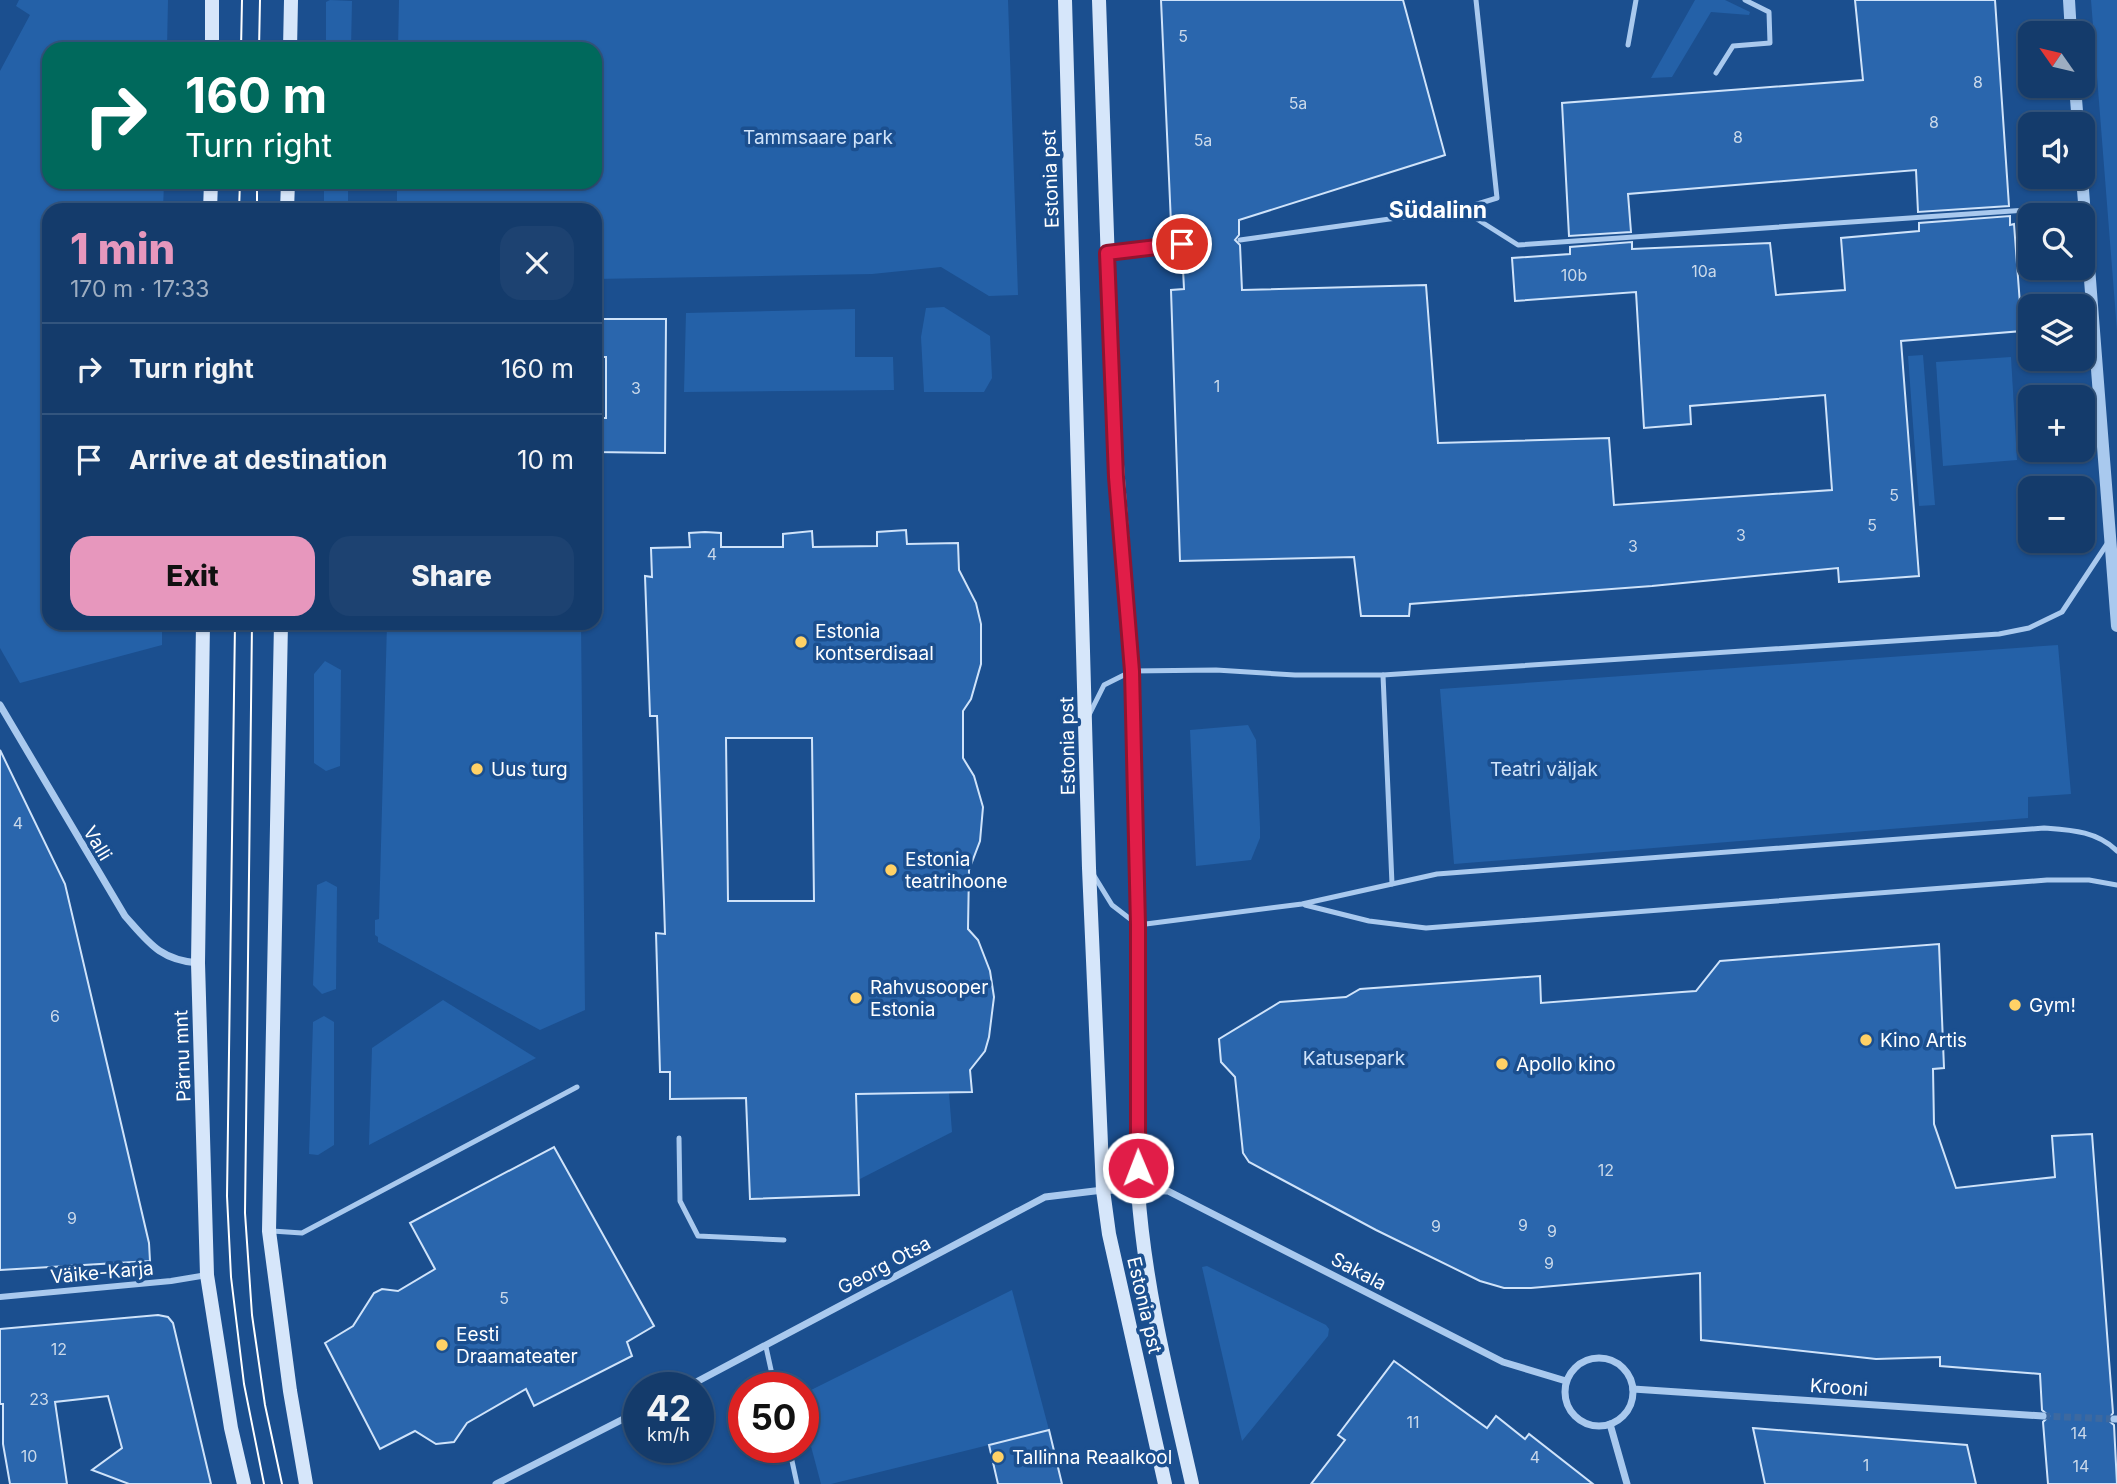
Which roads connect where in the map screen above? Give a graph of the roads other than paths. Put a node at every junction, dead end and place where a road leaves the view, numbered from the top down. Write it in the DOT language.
graph roads {
  1 [pos="212,0"];
  2 [pos="291,0"];
  3 [pos="1065,0"];
  4 [pos="1099,0"];
  5 [pos="1476,0"];
  6 [pos="1636,0"];
  7 [pos="1745,0"];
  8 [pos="2069,0"];
  9 [pos="2070,21"];
  10 [pos="212,42"];
  11 [pos="290,42"];
  12 [pos="1628,45"];
  13 [pos="1716,72"];
  14 [pos="1461,209"];
  15 [pos="2018,210"];
  16 [pos="1240,240"];
  17 [pos="1182,244"];
  18 [pos="1107,253"];
  19 [pos="2091,280"];
  20 [pos="2113,536"];
  21 [pos="2117,626"];
  22 [pos="204,630"];
  23 [pos="281,630"];
  24 [pos="1132,671"];
  25 [pos="1383,675"];
  26 [pos="0,705"];
  27 [pos="1086,720"];
  28 [pos="2117,851"];
  29 [pos="1090,868"];
  30 [pos="1392,884"];
  31 [pos="2117,885"];
  32 [pos="1302,904"];
  33 [pos="1138,925"];
  34 [pos="198,963"];
  35 [pos="577,1087"];
  36 [pos="679,1138"];
  37 [pos="1103,1190"];
  38 [pos="1138,1190"];
  39 [pos="269,1231"];
  40 [pos="784,1240"];
  41 [pos="207,1275"];
  42 [pos="0,1297"];
  43 [pos="766,1347"];
  44 [pos="771,1372"];
  45 [pos="714,1373"];
  46 [pos="1566,1381"];
  47 [pos="1633,1389"];
  48 [pos="2043,1416"];
  49 [pos="623,1419"];
  50 [pos="1610,1424"];
  51 [pos="792,1463"];
  52 [pos="244,1484"];
  53 [pos="306,1484"];
  54 [pos="496,1484"];
  55 [pos="797,1484"];
  56 [pos="1166,1484"];
  57 [pos="1192,1484"];
  58 [pos="1627,1484"];
  1 -- 10 [label="main road"];
  2 -- 11 [label="main road"];
  3 -- 27 [label="main road, Estonia pst"];
  4 -- 18 [label="main road, Estonia pst"];
  5 -- 14 [label="lane"];
  6 -- 12 [label="lane"];
  7 -- 13 [label="lane"];
  8 -- 9 [label="street"];
  14 -- 15 [label="lane"];
  14 -- 16 [label="lane"];
  17 -- 18 [label="lane"];
  18 -- 24 [label="main road, Estonia pst"];
  19 -- 20 [label="street"];
  20 -- 21 [label="street"];
  20 -- 25 [label="lane"];
  22 -- 34 [label="main road, Pärnu mnt"];
  23 -- 39 [label="main road"];
  24 -- 25 [label="lane"];
  24 -- 27 [label="lane"];
  24 -- 33 [label="main road, Estonia pst"];
  25 -- 30 [label="lane"];
  26 -- 34 [label="street, Valli"];
  27 -- 29 [label="main road, Estonia pst"];
  28 -- 30 [label="lane"];
  29 -- 33 [label="lane"];
  29 -- 37 [label="main road, Estonia pst"];
  30 -- 32 [label="lane"];
  31 -- 32 [label="lane"];
  32 -- 33 [label="lane"];
  33 -- 38 [label="main road, Estonia pst"];
  34 -- 41 [label="main road, Pärnu mnt"];
  35 -- 39 [label="lane"];
  36 -- 40 [label="lane"];
  37 -- 38 [label="street, Georg Otsa"];
  37 -- 43 [label="street, Georg Otsa"];
  37 -- 56 [label="main road, Estonia pst"];
  38 -- 46 [label="street, Sakala"];
  38 -- 57 [label="main road, Estonia pst"];
  39 -- 53 [label="main road"];
  41 -- 42 [label="street, Väike-Karja"];
  41 -- 52 [label="main road, Pärnu mnt"];
  43 -- 44 [label="lane"];
  43 -- 45 [label="street, Georg Otsa"];
  46 -- 47 [label="street"];
  46 -- 50 [label="street"];
  47 -- 48 [label="street, Krooni"];
  47 -- 50 [label="street"];
  49 -- 54 [label="street"];
  50 -- 58 [label="street"];
  51 -- 55 [label="lane"];
}
